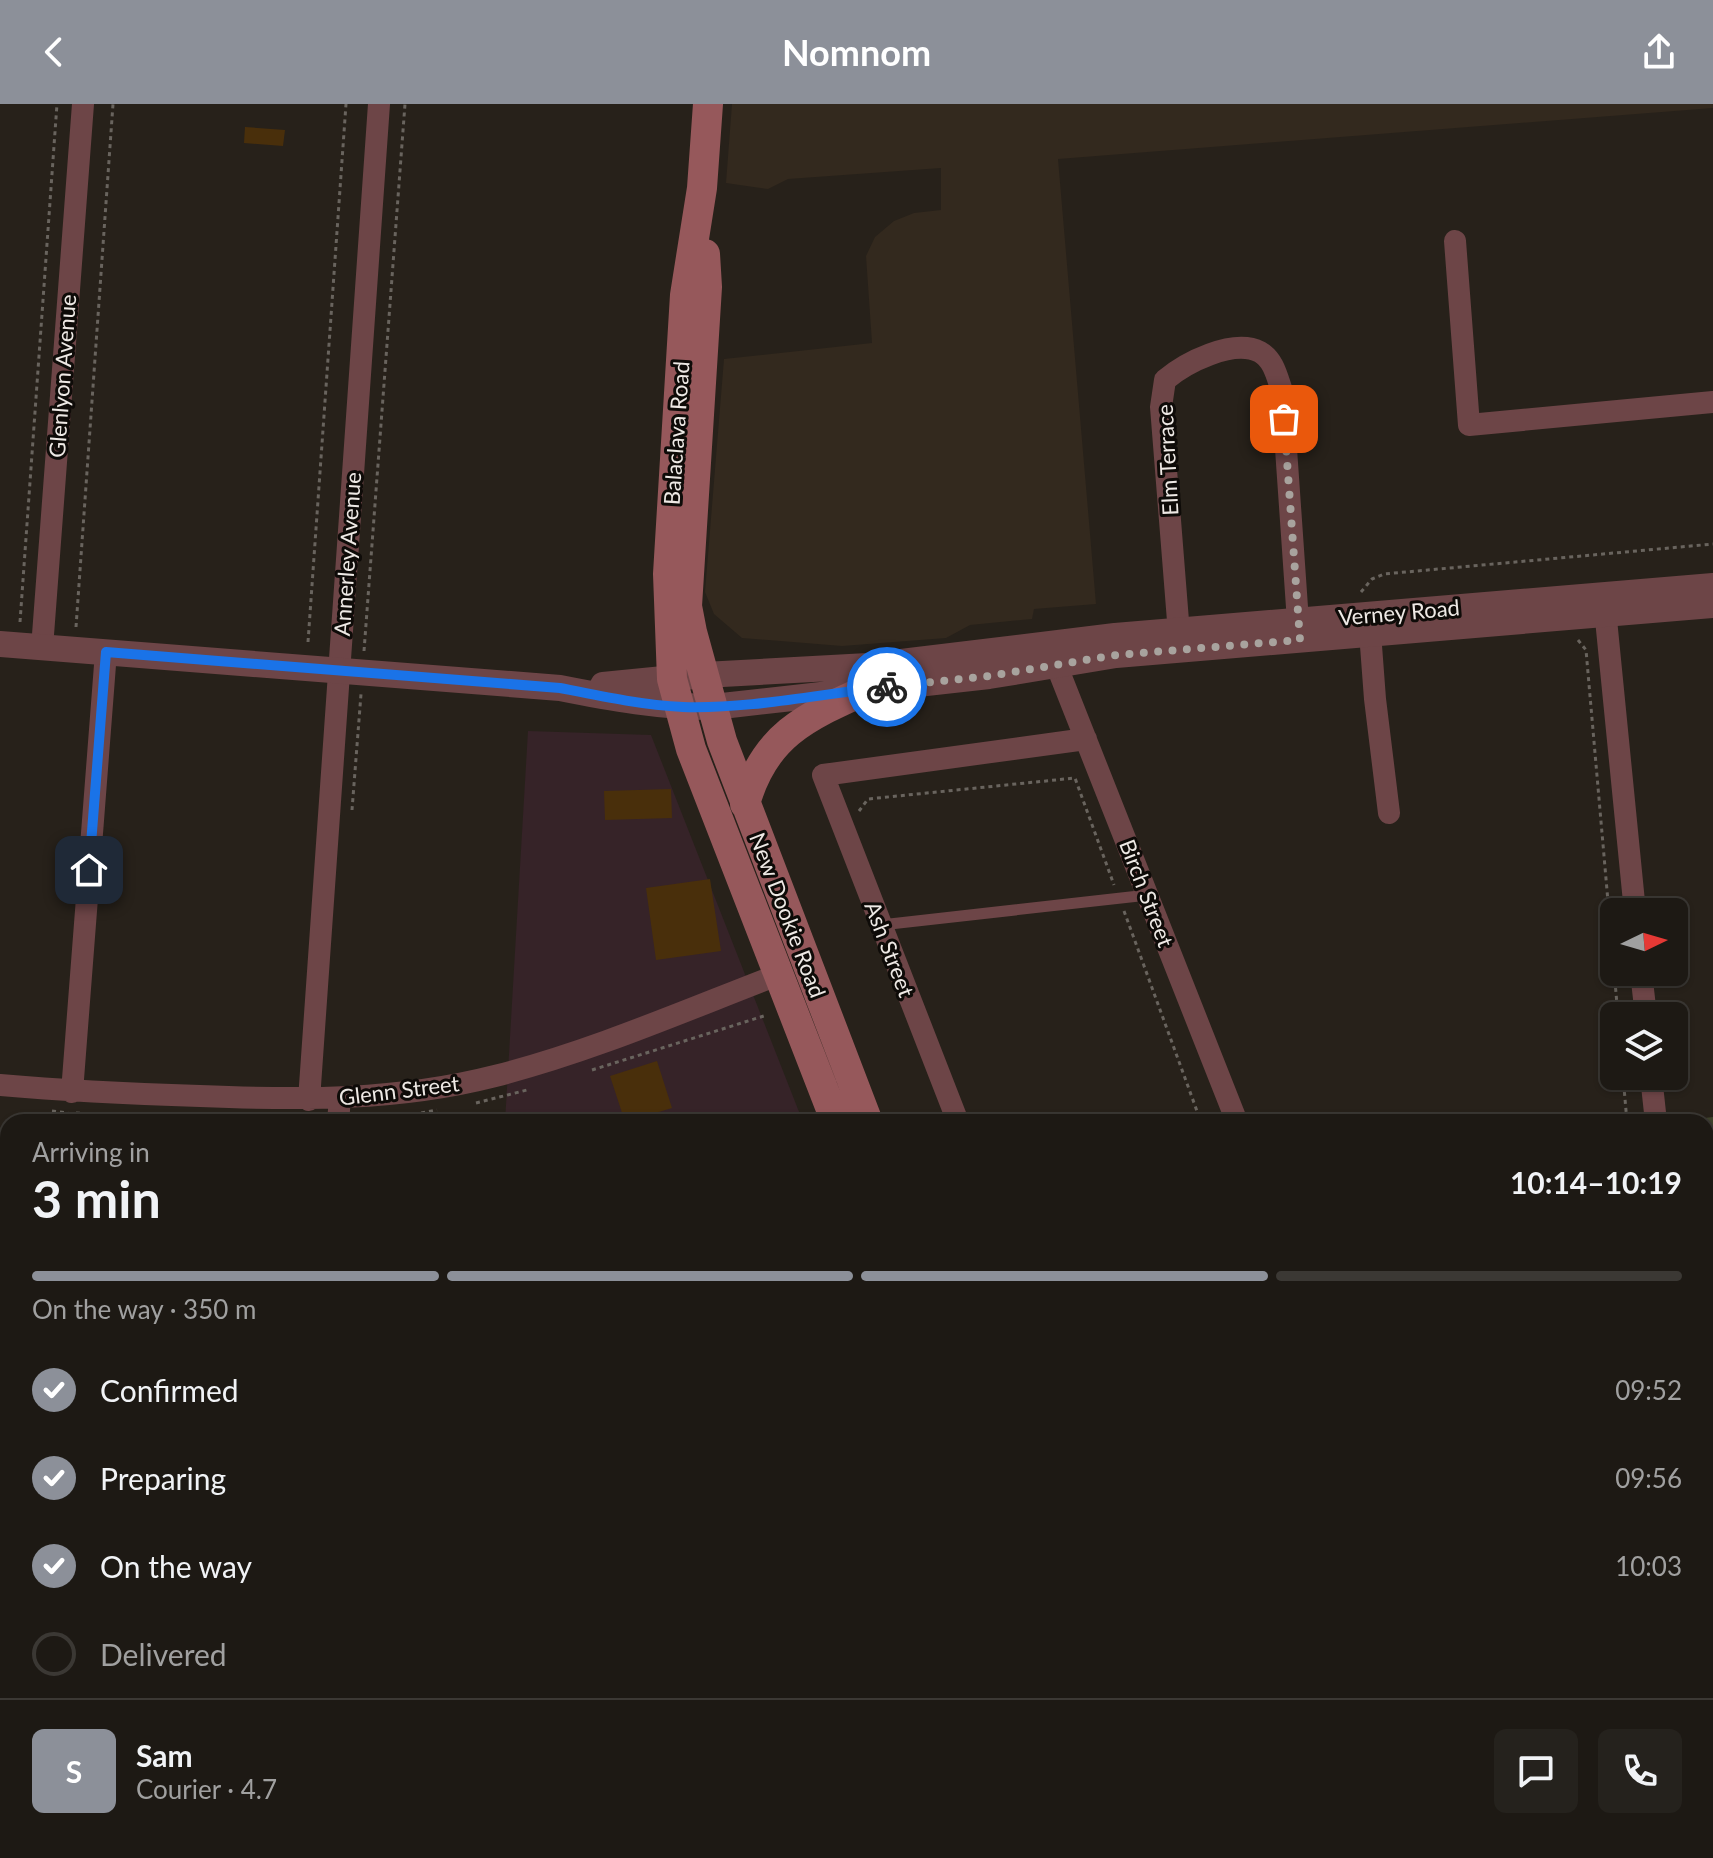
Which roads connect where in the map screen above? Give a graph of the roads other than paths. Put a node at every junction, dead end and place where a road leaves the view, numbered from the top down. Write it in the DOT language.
graph roads {
  1 [pos="83,104"];
  2 [pos="379,104"];
  3 [pos="708,104"];
  4 [pos="702,188"];
  5 [pos="1455,241"];
  6 [pos="1713,402"];
  7 [pos="1713,586"];
  8 [pos="1605,605"];
  9 [pos="1713,605"];
  10 [pos="1361,622"];
  11 [pos="1299,630"];
  12 [pos="1179,641"];
  13 [pos="0,644"];
  14 [pos="42,648"];
  15 [pos="106,652"];
  16 [pos="1056,664"];
  17 [pos="351,672"];
  18 [pos="704,675"];
  19 [pos="868,689"];
  20 [pos="676,693"];
  21 [pos="713,707"];
  22 [pos="1086,739"];
  23 [pos="745,804"];
  24 [pos="1389,813"];
  25 [pos="1148,895"];
  26 [pos="1634,898"];
  27 [pos="881,925"];
  28 [pos="780,974"];
  29 [pos="0,1085"];
  30 [pos="1653,1090"];
  31 [pos="72,1092"];
  32 [pos="340,1098"];
  33 [pos="309,1100"];
  34 [pos="339,1114"];
  35 [pos="833,1114"];
  36 [pos="865,1114"];
  37 [pos="955,1114"];
  38 [pos="1234,1114"];
  39 [pos="1655,1114"];
  1 -- 14 [label="street, Glenlyon Avenue"];
  2 -- 17 [label="street, Annerley Avenue"];
  3 -- 4 [label="main road, Balaclava Road"];
  4 -- 18 [label="main road, Balaclava Road"];
  4 -- 20 [label="main road, Balaclava Road"];
  5 -- 6 [label="street"];
  7 -- 8 [label="street, Verney Road"];
  8 -- 9 [label="street, Verney Road"];
  8 -- 10 [label="street, Verney Road"];
  8 -- 26 [label="street"];
  10 -- 11 [label="street, Verney Road"];
  10 -- 24 [label="street"];
  11 -- 12 [label="street, Verney Road"];
  11 -- 12 [label="street, Elm Terrace"];
  12 -- 16 [label="street, Verney Road"];
  12 -- 18 [label="street, Verney Road"];
  13 -- 14 [label="street"];
  14 -- 15 [label="street"];
  15 -- 17 [label="street"];
  15 -- 31 [label="street"];
  16 -- 19 [label="street, Verney Road"];
  16 -- 22 [label="street, Birch Street"];
  17 -- 20 [label="street"];
  17 -- 33 [label="street, Annerley Avenue"];
  18 -- 20 [label="street, Verney Road"];
  18 -- 21 [label="main road, Balaclava Road"];
  19 -- 21 [label="street, Verney Road"];
  19 -- 23 [label="main road"];
  20 -- 21 [label="street, Verney Road"];
  20 -- 28 [label="main road, New Dookie Road"];
  21 -- 23 [label="main road, New Dookie Road"];
  22 -- 25 [label="street, Birch Street"];
  22 -- 27 [label="street, Ash Street"];
  23 -- 36 [label="main road, New Dookie Road"];
  25 -- 27 [label="lane"];
  25 -- 38 [label="street, Birch Street"];
  27 -- 37 [label="street, Ash Street"];
  28 -- 32 [label="street, Glenn Street"];
  28 -- 35 [label="main road, New Dookie Road"];
  29 -- 31 [label="street, Glenn Street"];
  30 -- 39 [label="street"];
  31 -- 33 [label="street, Glenn Street"];
  32 -- 33 [label="street, Glenn Street"];
  32 -- 34 [label="street"];
}
